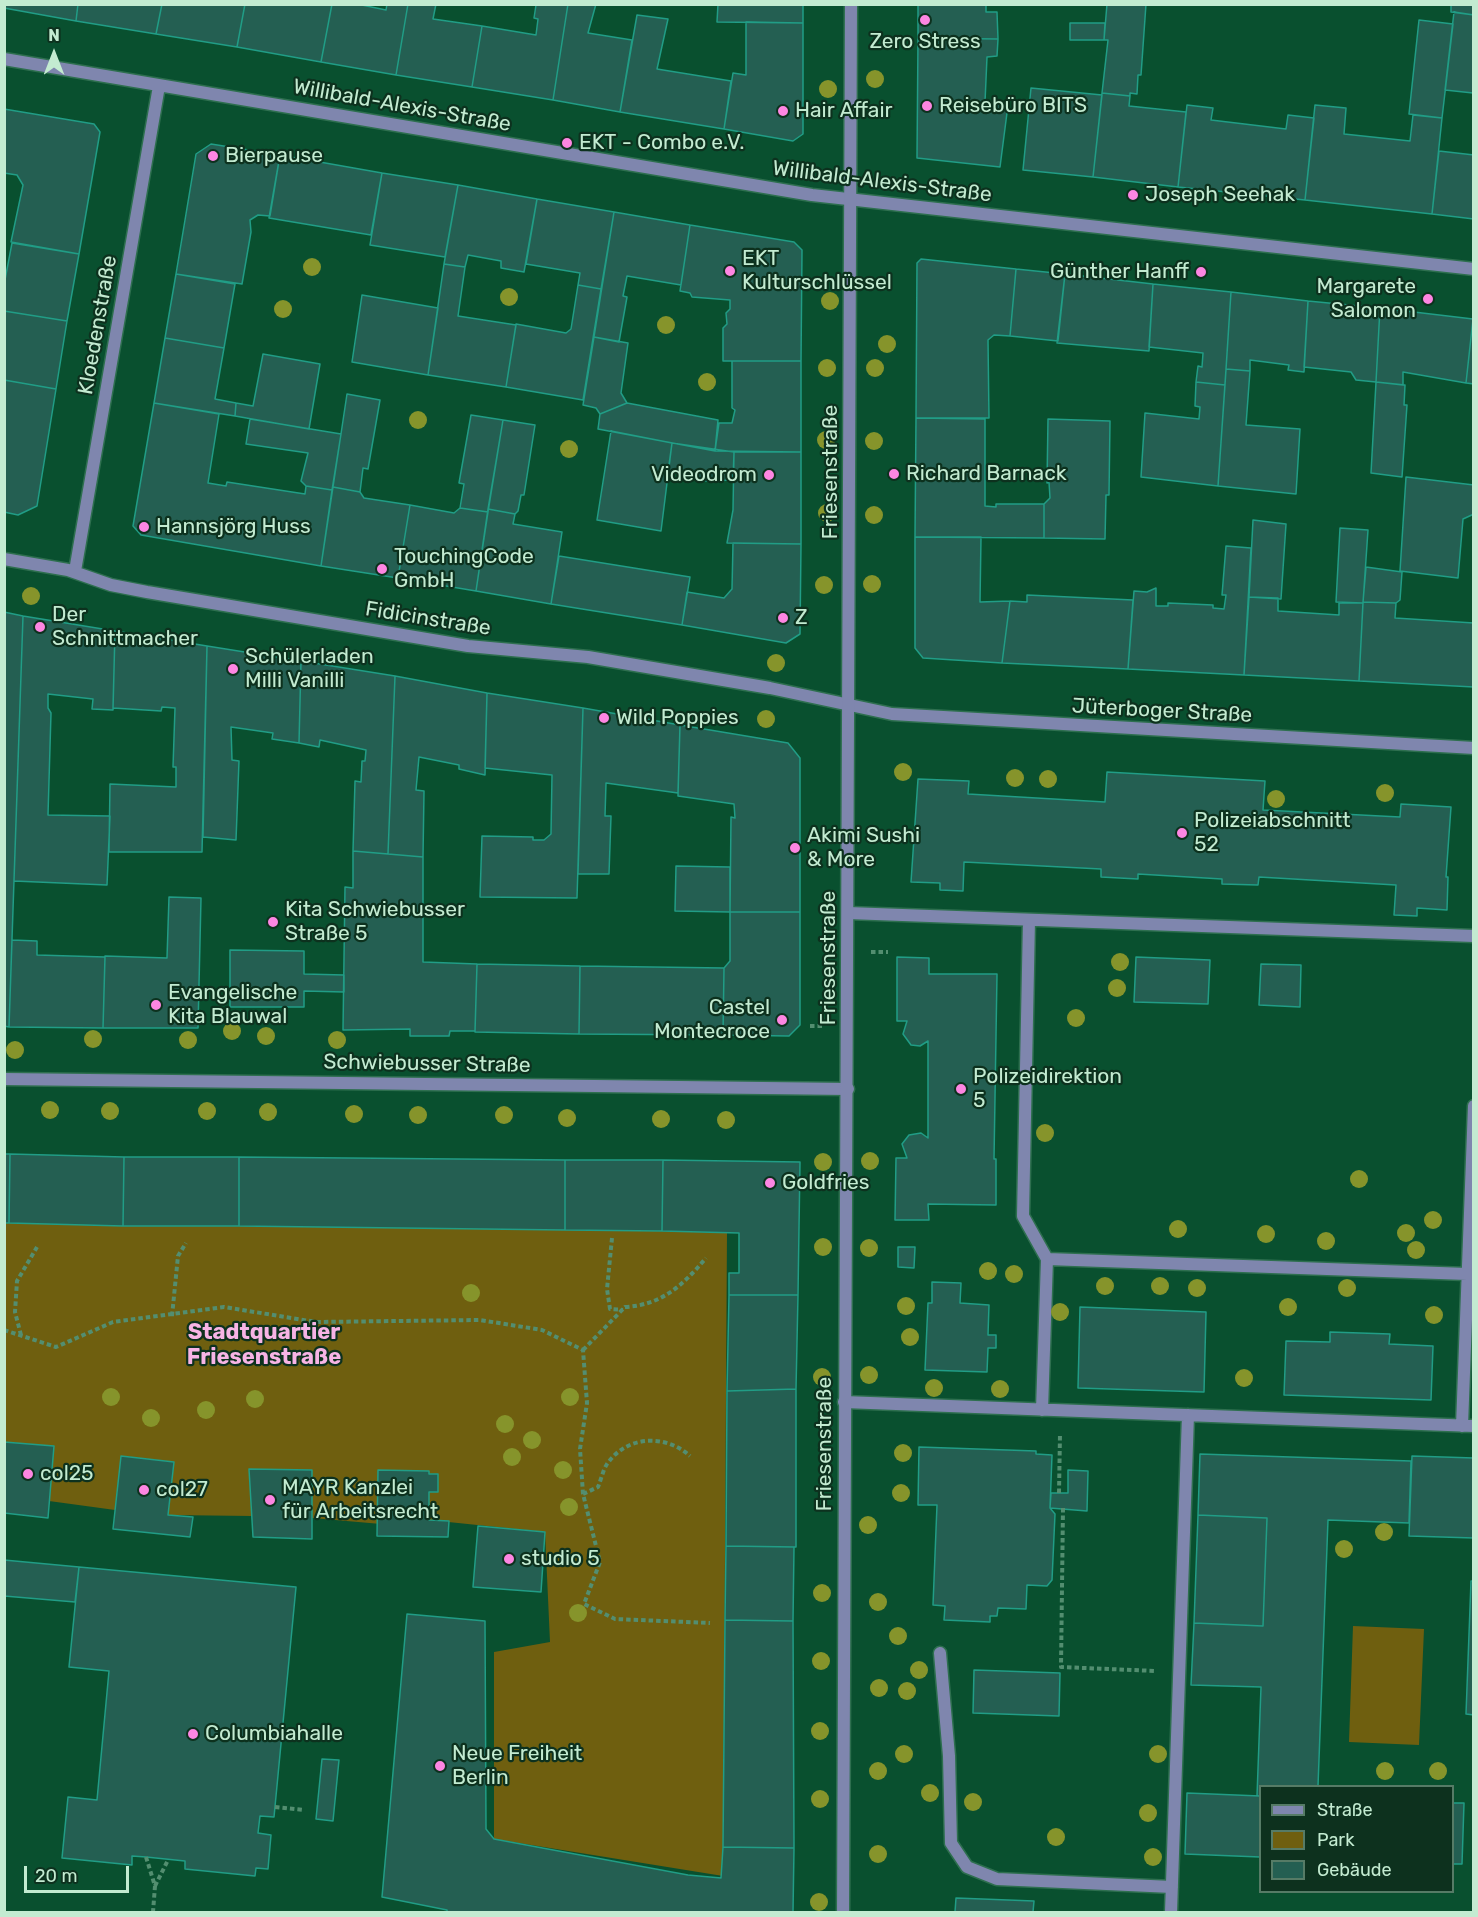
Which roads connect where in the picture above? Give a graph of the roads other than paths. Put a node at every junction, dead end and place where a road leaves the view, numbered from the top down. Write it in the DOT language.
graph roads {
  1 [pos="851,4"];
  2 [pos="4,59"];
  3 [pos="159,86"];
  4 [pos="851,200"];
  5 [pos="1473,269"];
  6 [pos="4,559"];
  7 [pos="75,572"];
  8 [pos="849,705"];
  9 [pos="1473,748"];
  10 [pos="848,913"];
  11 [pos="1029,920"];
  12 [pos="1473,936"];
  13 [pos="4,1079"];
  14 [pos="848,1089"];
  15 [pos="1473,1106"];
  16 [pos="1472,1189"];
  17 [pos="1471,1244"];
  18 [pos="1047,1259"];
  19 [pos="1467,1274"];
  20 [pos="844,1402"];
  21 [pos="1042,1410"];
  22 [pos="1188,1415"];
  23 [pos="1468,1426"];
  24 [pos="940,1653"];
  25 [pos="1172,1887"];
  26 [pos="843,1912"];
  27 [pos="1171,1912"];
  1 -- 4 [label="street, Friesenstraße"];
  2 -- 3 [label="street, Willibald-Alexis-Straße"];
  3 -- 4 [label="street, Willibald-Alexis-Straße"];
  3 -- 7 [label="street, Kloedenstraße"];
  4 -- 5 [label="street, Willibald-Alexis-Straße"];
  4 -- 8 [label="street, Friesenstraße"];
  6 -- 7 [label="street, Fidicinstraße"];
  7 -- 8 [label="street, Fidicinstraße"];
  8 -- 9 [label="street, Jüterboger Straße"];
  8 -- 10 [label="street, Friesenstraße"];
  10 -- 11 [label="street"];
  10 -- 14 [label="street, Friesenstraße"];
  11 -- 12 [label="street"];
  11 -- 18 [label="street"];
  13 -- 14 [label="street, Schwiebusser Straße"];
  14 -- 20 [label="street, Friesenstraße"];
  15 -- 16 [label="street"];
  16 -- 17 [label="street"];
  17 -- 19 [label="street"];
  18 -- 19 [label="street"];
  18 -- 21 [label="street"];
  19 -- 23 [label="street"];
  20 -- 21 [label="street"];
  20 -- 26 [label="street, Friesenstraße"];
  21 -- 22 [label="street"];
  22 -- 23 [label="street"];
  22 -- 25 [label="street"];
  24 -- 25 [label="street"];
  25 -- 27 [label="street"];
}
